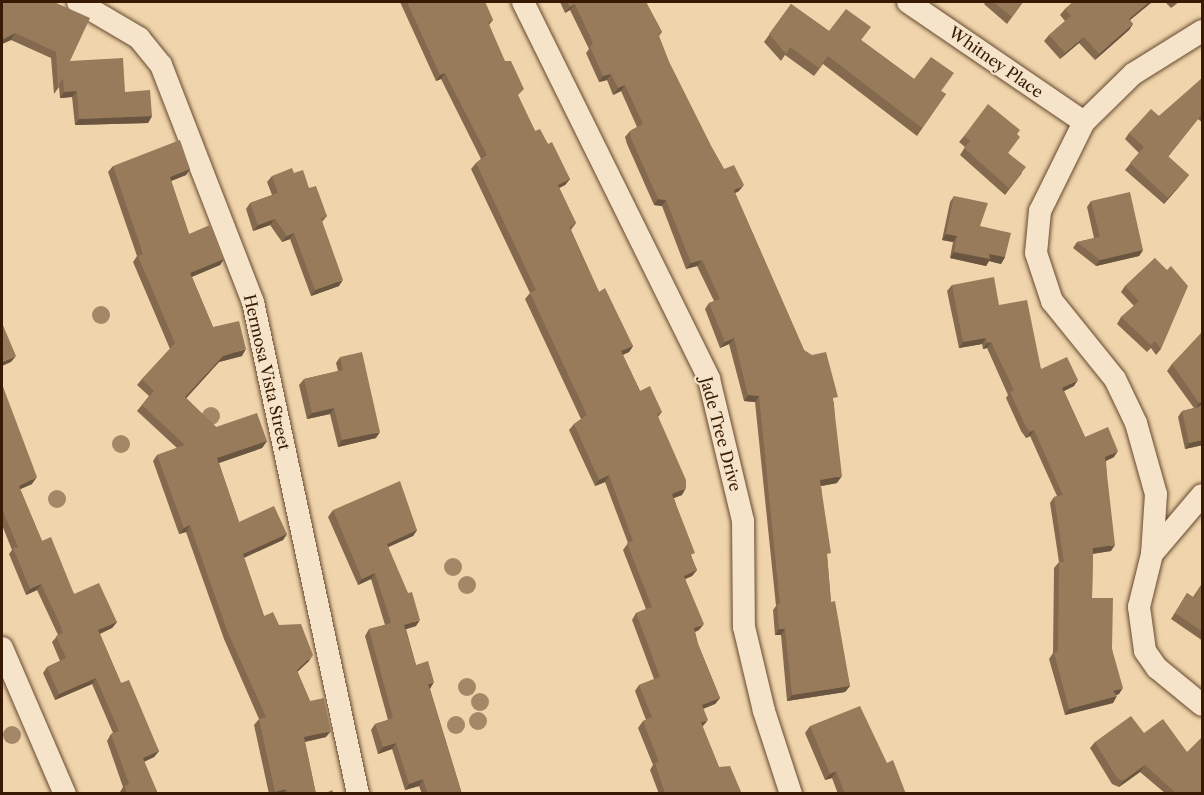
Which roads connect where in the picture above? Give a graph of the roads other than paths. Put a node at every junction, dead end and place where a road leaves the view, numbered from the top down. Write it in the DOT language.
graph roads {
  1 [pos="78,2"];
  2 [pos="523,2"];
  3 [pos="908,2"];
  4 [pos="1203,31"];
  5 [pos="1084,122"];
  6 [pos="1203,495"];
  7 [pos="1152,554"];
  8 [pos="2,648"];
  9 [pos="1203,705"];
  10 [pos="65,794"];
  11 [pos="358,794"];
  12 [pos="791,794"];
  1 -- 11 [label="street, Hermosa Vista Street"];
  2 -- 12 [label="street, Jade Tree Drive"];
  3 -- 5 [label="street, Whitney Place"];
  4 -- 5 [label="street"];
  5 -- 7 [label="street"];
  6 -- 7 [label="street"];
  7 -- 9 [label="street"];
  8 -- 10 [label="street"];
}
